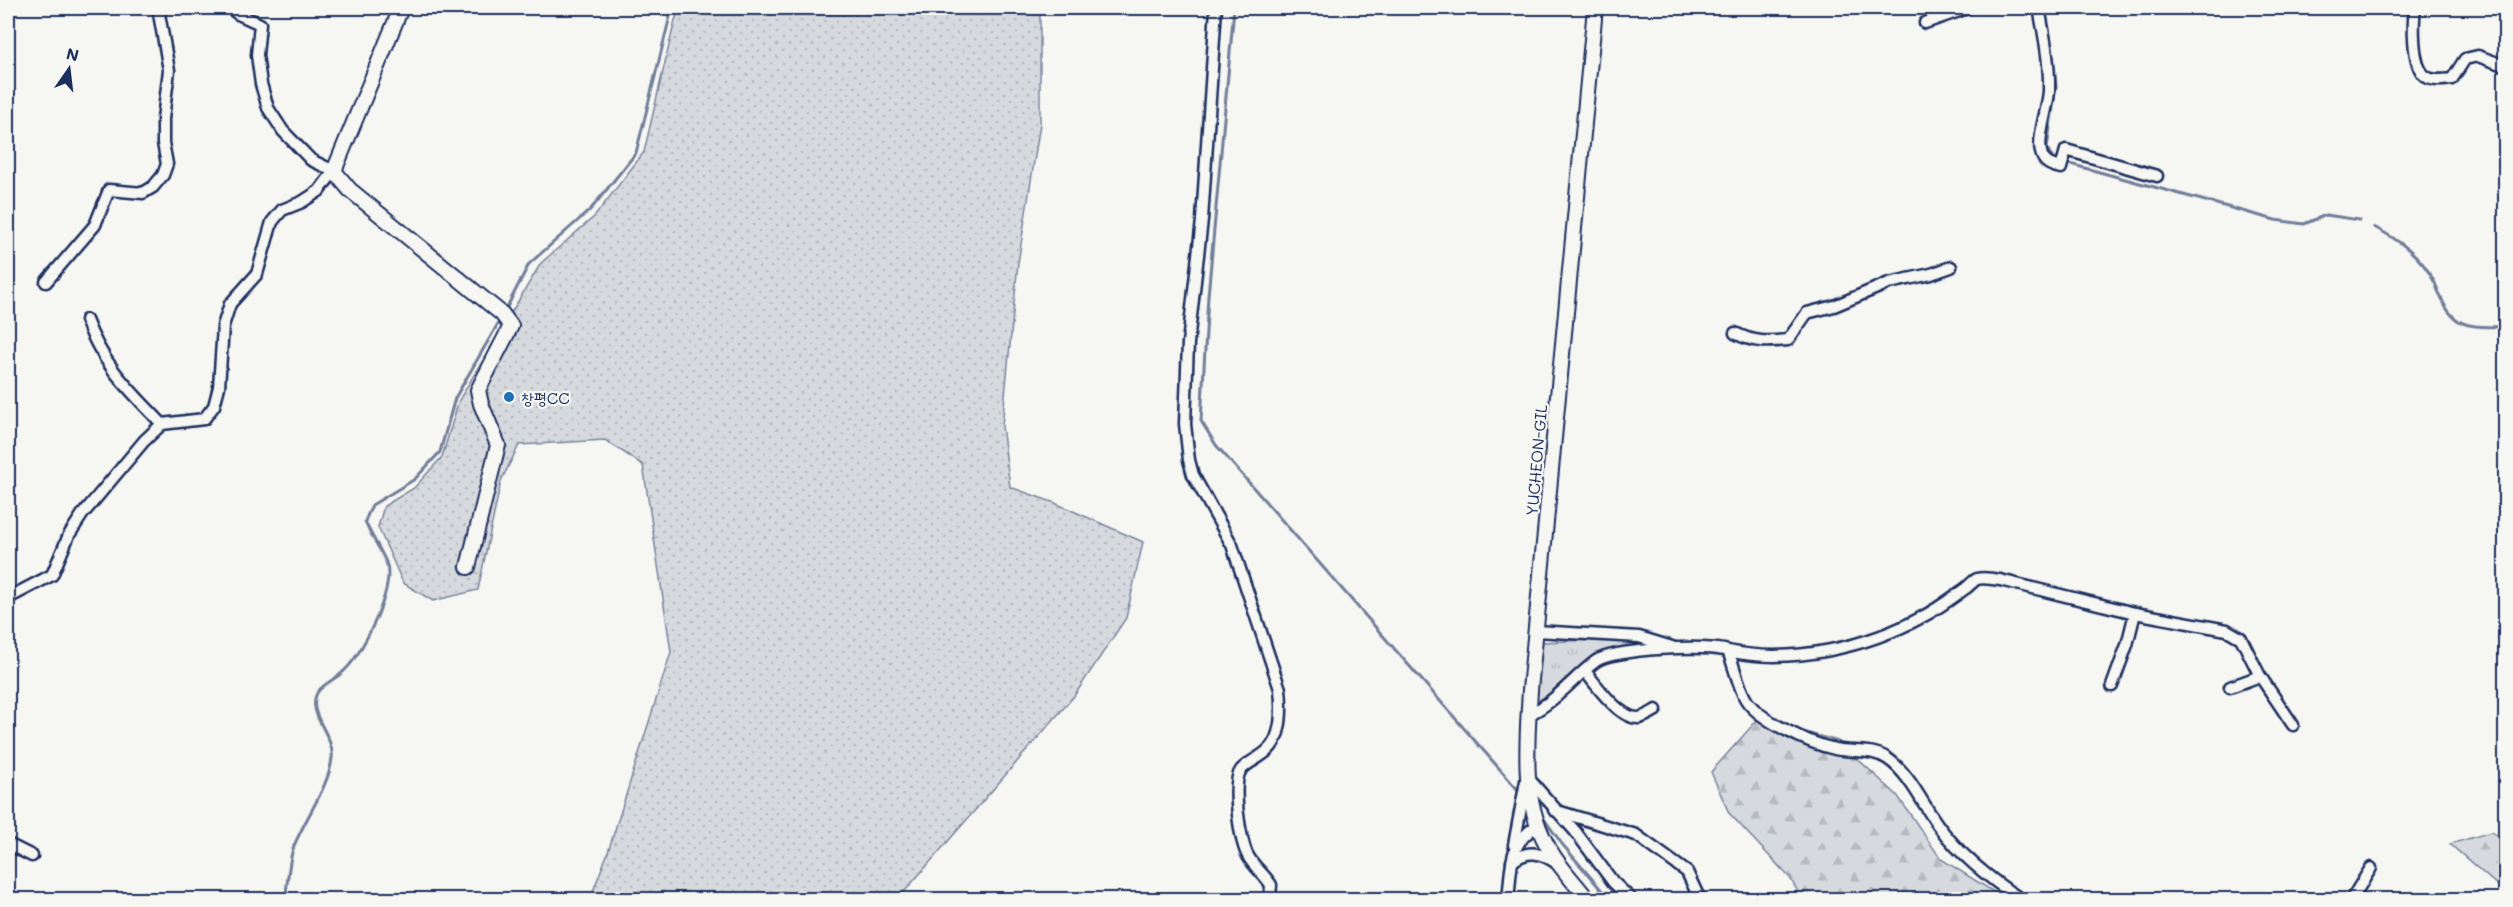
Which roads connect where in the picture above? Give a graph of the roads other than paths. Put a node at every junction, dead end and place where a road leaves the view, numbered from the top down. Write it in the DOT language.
graph roads {
  1 [pos="158,8"];
  2 [pos="230,8"];
  3 [pos="401,8"];
  4 [pos="1216,8"];
  5 [pos="1595,8"];
  6 [pos="1968,8"];
  7 [pos="2038,8"];
  8 [pos="2415,8"];
  9 [pos="1925,23"];
  10 [pos="2505,66"];
  11 [pos="334,171"];
  12 [pos="2157,176"];
  13 [pos="1951,267"];
  14 [pos="46,282"];
  15 [pos="86,320"];
  16 [pos="1735,333"];
  17 [pos="162,424"];
  18 [pos="468,567"];
  19 [pos="8,598"];
  20 [pos="2135,613"];
  21 [pos="1536,631"];
  22 [pos="1681,649"];
  23 [pos="1728,651"];
  24 [pos="1585,671"];
  25 [pos="2260,676"];
  26 [pos="2112,686"];
  27 [pos="2230,687"];
  28 [pos="1656,710"];
  29 [pos="1528,715"];
  30 [pos="2293,725"];
  31 [pos="1527,776"];
  32 [pos="1554,810"];
  33 [pos="1539,825"];
  34 [pos="8,844"];
  35 [pos="1514,850"];
  36 [pos="32,856"];
  37 [pos="1512,862"];
  38 [pos="1560,865"];
  39 [pos="2371,868"];
  40 [pos="1270,900"];
  41 [pos="1509,900"];
  42 [pos="1588,900"];
  43 [pos="1632,900"];
  44 [pos="1700,900"];
  45 [pos="2022,900"];
  46 [pos="2351,900"];
  1 -- 14 [label="street"];
  2 -- 11 [label="street"];
  3 -- 11 [label="street"];
  4 -- 40 [label="street"];
  5 -- 21 [label="street, YUCHEON-GIL"];
  6 -- 9 [label="street"];
  7 -- 12 [label="street"];
  8 -- 10 [label="street"];
  11 -- 17 [label="street"];
  11 -- 18 [label="street"];
  13 -- 16 [label="street"];
  15 -- 17 [label="street"];
  17 -- 19 [label="street"];
  20 -- 23 [label="street"];
  20 -- 25 [label="street"];
  20 -- 26 [label="street"];
  21 -- 22 [label="street"];
  21 -- 29 [label="street, YUCHEON-GIL"];
  22 -- 23 [label="street"];
  22 -- 24 [label="street"];
  23 -- 45 [label="street"];
  24 -- 28 [label="street"];
  24 -- 29 [label="street"];
  25 -- 27 [label="street"];
  25 -- 30 [label="street"];
  29 -- 31 [label="street, YUCHEON-GIL"];
  31 -- 32 [label="street"];
  31 -- 33 [label="street, YUCHEON-GIL"];
  31 -- 35 [label="street"];
  32 -- 43 [label="street"];
  32 -- 44 [label="street"];
  33 -- 35 [label="street"];
  33 -- 38 [label="street, YUCHEON-GIL"];
  34 -- 36 [label="street"];
  35 -- 37 [label="street"];
  37 -- 38 [label="street"];
  37 -- 41 [label="street"];
  38 -- 42 [label="street, YUCHEON-GIL"];
  39 -- 46 [label="street"];
}
